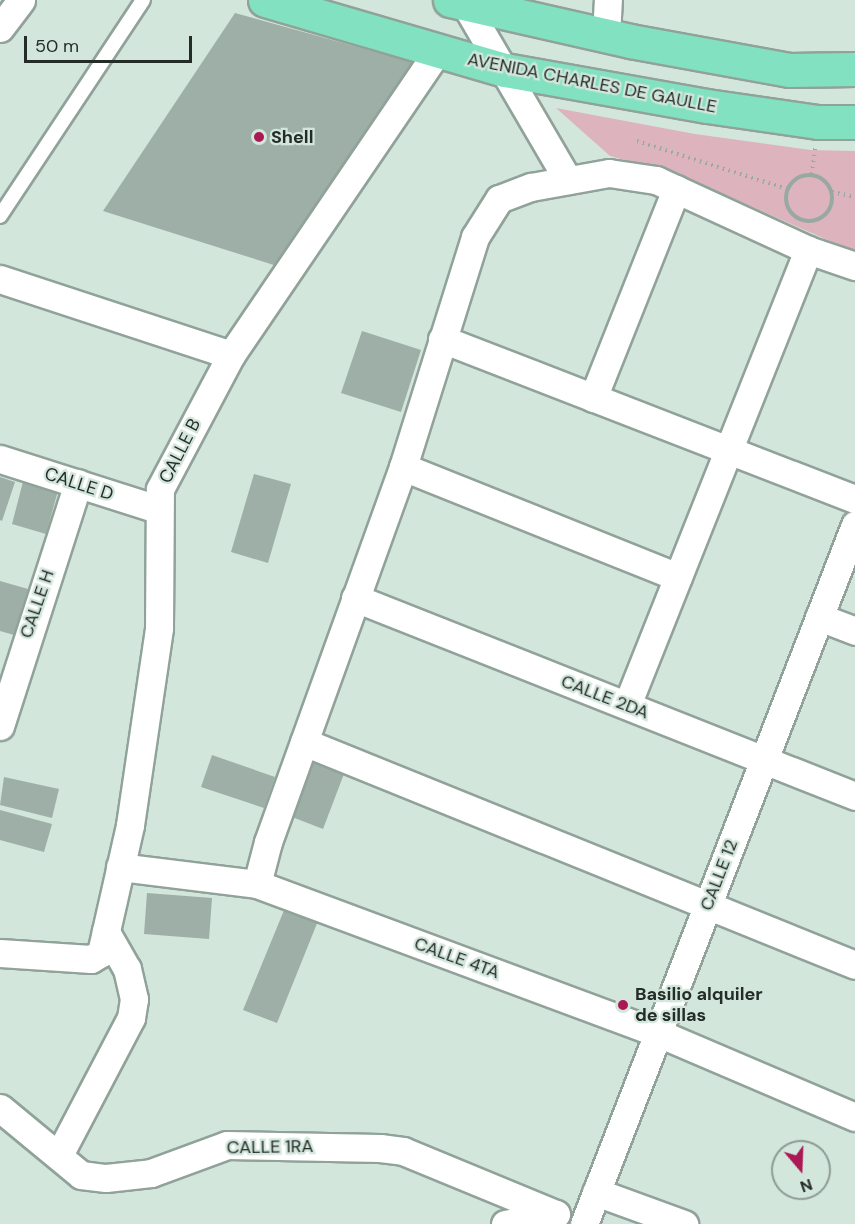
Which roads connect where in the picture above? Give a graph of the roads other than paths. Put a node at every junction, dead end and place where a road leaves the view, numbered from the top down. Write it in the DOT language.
graph roads {
  1 [pos="21,0"];
  2 [pos="143,0"];
  3 [pos="265,0"];
  4 [pos="608,0"];
  5 [pos="460,2"];
  6 [pos="0,28"];
  7 [pos="606,36"];
  8 [pos="437,52"];
  9 [pos="855,69"];
  10 [pos="505,70"];
  11 [pos="855,122"];
  12 [pos="568,180"];
  13 [pos="676,189"];
  14 [pos="0,216"];
  15 [pos="808,250"];
  16 [pos="855,266"];
  17 [pos="0,279"];
  18 [pos="442,339"];
  19 [pos="231,355"];
  20 [pos="593,398"];
  21 [pos="728,451"];
  22 [pos="0,459"];
  23 [pos="403,467"];
  24 [pos="78,483"];
  25 [pos="855,500"];
  26 [pos="158,509"];
  27 [pos="855,525"];
  28 [pos="678,577"];
  29 [pos="355,598"];
  30 [pos="819,617"];
  31 [pos="855,631"];
  32 [pos="10,651"];
  33 [pos="627,705"];
  34 [pos="0,726"];
  35 [pos="304,742"];
  36 [pos="764,759"];
  37 [pos="855,796"];
  38 [pos="120,867"];
  39 [pos="257,884"];
  40 [pos="707,907"];
  41 [pos="104,942"];
  42 [pos="0,953"];
  43 [pos="855,966"];
  44 [pos="658,1033"];
  45 [pos="0,1108"];
  46 [pos="855,1117"];
  47 [pos="59,1155"];
  48 [pos="589,1210"];
  49 [pos="556,1214"];
  50 [pos="505,1224"];
  51 [pos="684,1224"];
  1 -- 6 [label="street"];
  2 -- 14 [label="lane"];
  3 -- 8 [label="main road, AVENIDA CHARLES DE GAULLE"];
  4 -- 7 [label="street"];
  5 -- 7 [label="main road"];
  5 -- 10 [label="street"];
  7 -- 9 [label="main road"];
  8 -- 10 [label="main road, AVENIDA CHARLES DE GAULLE"];
  8 -- 19 [label="street, CALLE B"];
  10 -- 11 [label="main road, AVENIDA CHARLES DE GAULLE"];
  10 -- 12 [label="street"];
  12 -- 13 [label="street"];
  12 -- 18 [label="street"];
  13 -- 15 [label="street"];
  13 -- 20 [label="street"];
  15 -- 16 [label="street"];
  15 -- 21 [label="street"];
  17 -- 19 [label="street"];
  18 -- 20 [label="street"];
  18 -- 23 [label="street"];
  19 -- 26 [label="street, CALLE B"];
  20 -- 21 [label="street"];
  21 -- 25 [label="street"];
  21 -- 28 [label="street"];
  22 -- 24 [label="street, CALLE D"];
  23 -- 28 [label="street"];
  23 -- 29 [label="street"];
  24 -- 26 [label="street, CALLE D"];
  24 -- 32 [label="street, CALLE H"];
  26 -- 38 [label="street, CALLE B"];
  27 -- 30 [label="street, CALLE 12"];
  28 -- 33 [label="street"];
  29 -- 33 [label="street, CALLE 2DA"];
  29 -- 35 [label="street"];
  30 -- 31 [label="street"];
  30 -- 36 [label="street, CALLE 12"];
  32 -- 34 [label="street, CALLE H"];
  33 -- 36 [label="street, CALLE 2DA"];
  35 -- 39 [label="street"];
  35 -- 40 [label="street"];
  36 -- 37 [label="street, CALLE 2DA"];
  36 -- 40 [label="street, CALLE 12"];
  38 -- 39 [label="street, CALLE 4TA"];
  38 -- 41 [label="street, CALLE B"];
  39 -- 44 [label="street, CALLE 4TA"];
  40 -- 43 [label="street"];
  40 -- 44 [label="street, CALLE 12"];
  41 -- 42 [label="street"];
  41 -- 47 [label="street"];
  44 -- 46 [label="street, CALLE 4TA"];
  44 -- 48 [label="street, CALLE 12"];
  45 -- 47 [label="street, CALLE 1RA"];
  47 -- 49 [label="street, CALLE 1RA"];
  48 -- 49 [label="street"];
  48 -- 51 [label="street"];
  49 -- 50 [label="street"];
}
